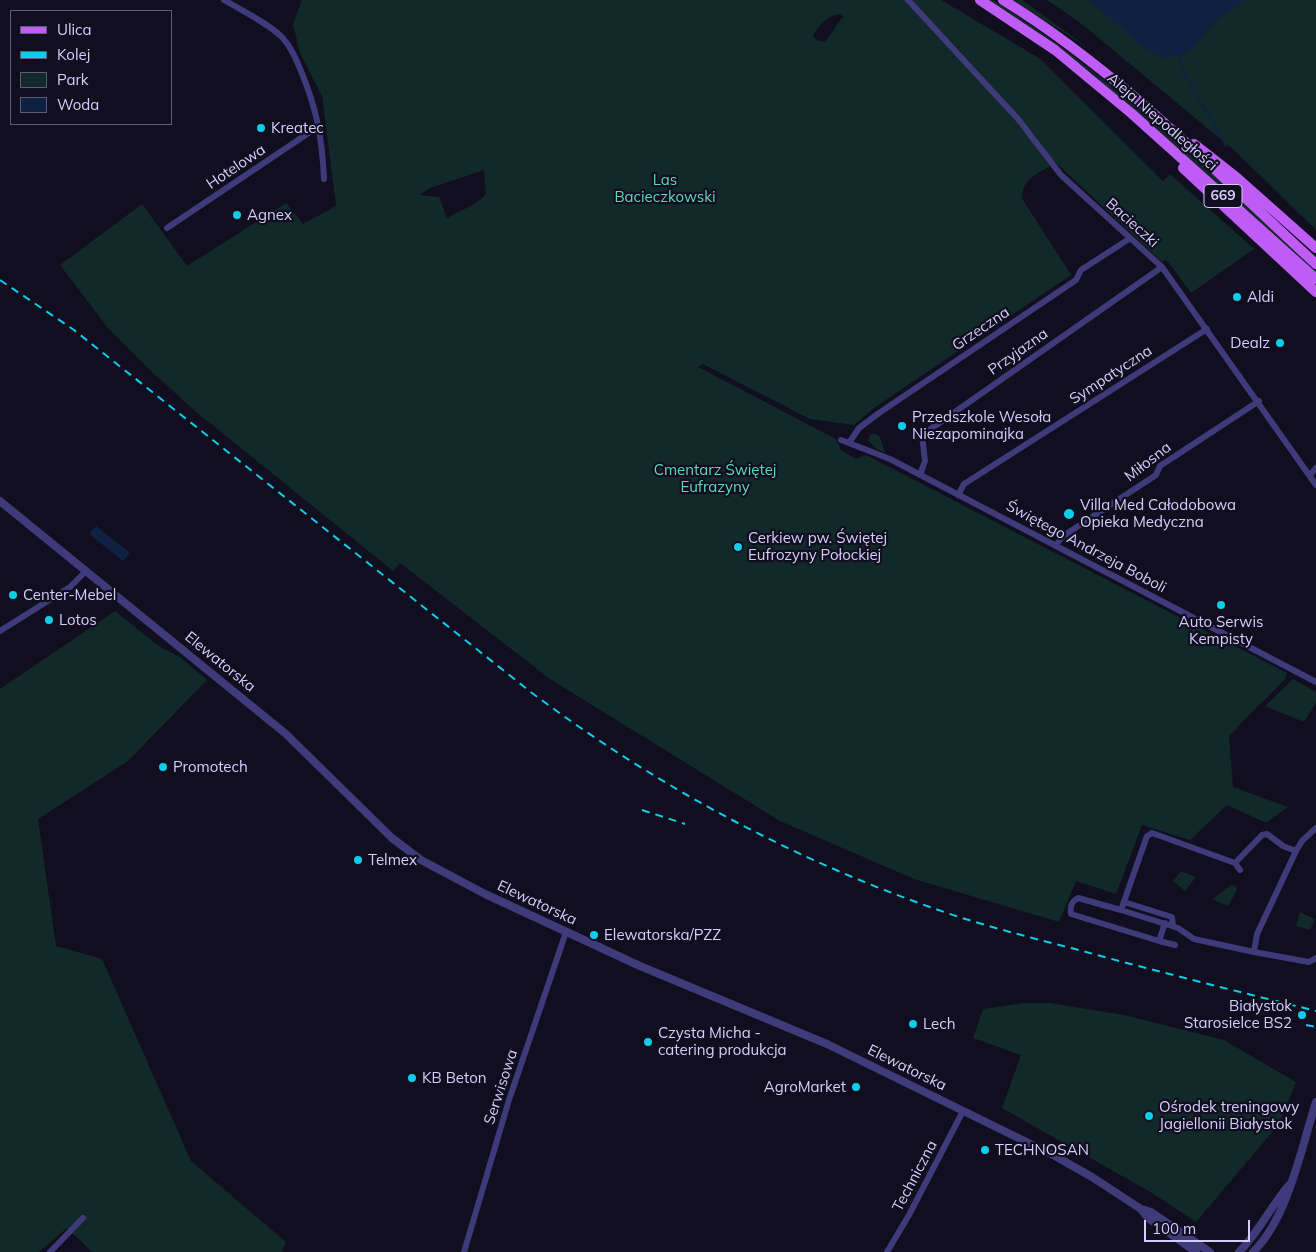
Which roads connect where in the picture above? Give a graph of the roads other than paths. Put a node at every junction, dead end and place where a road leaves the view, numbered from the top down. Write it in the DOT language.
graph roads {
  1 [pos="224,0"];
  2 [pos="908,0"];
  3 [pos="980,0"];
  4 [pos="1003,0"];
  5 [pos="1139,102"];
  6 [pos="1131,114"];
  7 [pos="319,126"];
  8 [pos="324,179"];
  9 [pos="166,228"];
  10 [pos="1129,239"];
  11 [pos="1316,248"];
  12 [pos="1316,264"];
  13 [pos="1162,267"];
  14 [pos="1316,279"];
  15 [pos="1316,292"];
  16 [pos="1206,329"];
  17 [pos="1259,401"];
  18 [pos="841,440"];
  19 [pos="850,443"];
  20 [pos="1316,468"];
  21 [pos="920,475"];
  22 [pos="1310,475"];
  23 [pos="1316,485"];
  24 [pos="958,495"];
  25 [pos="0,501"];
  26 [pos="1056,545"];
  27 [pos="86,571"];
  28 [pos="0,631"];
  29 [pos="1316,682"];
  30 [pos="1316,828"];
  31 [pos="1296,850"];
  32 [pos="1236,863"];
  33 [pos="1240,870"];
  34 [pos="1124,902"];
  35 [pos="1121,910"];
  36 [pos="1165,923"];
  37 [pos="1173,926"];
  38 [pos="566,932"];
  39 [pos="1159,941"];
  40 [pos="1175,946"];
  41 [pos="1254,952"];
  42 [pos="1316,958"];
  43 [pos="1316,1102"];
  44 [pos="964,1111"];
  45 [pos="1289,1185"];
  46 [pos="1141,1210"];
  47 [pos="83,1218"];
  48 [pos="50,1252"];
  49 [pos="464,1252"];
  50 [pos="887,1252"];
  51 [pos="1196,1252"];
  52 [pos="1210,1252"];
  53 [pos="1239,1252"];
  54 [pos="1252,1252"];
  1 -- 7 [label="street"];
  2 -- 10 [label="street, Bacieczki"];
  3 -- 6 [label="main road, Aleja Niepodległości / 669"];
  4 -- 5 [label="main road, Aleja Niepodległości / 669"];
  5 -- 11 [label="main road"];
  5 -- 12 [label="main road, Aleja Niepodległości / 669"];
  6 -- 14 [label="main road, Aleja Niepodległości / 669"];
  6 -- 15 [label="main road"];
  7 -- 8 [label="street"];
  7 -- 9 [label="street, Hotelowa"];
  10 -- 13 [label="street, Bacieczki"];
  10 -- 19 [label="street, Grzeczna"];
  13 -- 16 [label="street, Bacieczki"];
  13 -- 21 [label="street, Przyjazna"];
  16 -- 17 [label="street, Bacieczki"];
  16 -- 24 [label="street, Sympatyczna"];
  17 -- 22 [label="street, Bacieczki"];
  17 -- 26 [label="street, Miłosna"];
  18 -- 19 [label="street, Świętego Andrzeja Boboli"];
  19 -- 21 [label="street, Świętego Andrzeja Boboli"];
  20 -- 22 [label="street"];
  21 -- 24 [label="street, Świętego Andrzeja Boboli"];
  22 -- 23 [label="street, Bacieczki"];
  24 -- 26 [label="street, Świętego Andrzeja Boboli"];
  25 -- 27 [label="street, Elewatorska"];
  26 -- 29 [label="street, Świętego Andrzeja Boboli"];
  27 -- 28 [label="street"];
  27 -- 38 [label="street, Elewatorska"];
  30 -- 31 [label="street"];
  31 -- 32 [label="street"];
  31 -- 41 [label="street"];
  32 -- 33 [label="street"];
  32 -- 34 [label="street"];
  34 -- 35 [label="street"];
  34 -- 37 [label="street"];
  35 -- 36 [label="street"];
  35 -- 39 [label="street"];
  36 -- 37 [label="street"];
  36 -- 39 [label="street"];
  37 -- 41 [label="street"];
  38 -- 44 [label="street, Elewatorska"];
  38 -- 49 [label="street, Serwisowa"];
  39 -- 40 [label="street"];
  41 -- 42 [label="street"];
  43 -- 45 [label="street"];
  44 -- 46 [label="street, Elewatorska"];
  44 -- 50 [label="street, Techniczna"];
  45 -- 53 [label="street"];
  45 -- 54 [label="street"];
  46 -- 51 [label="street, Elewatorska"];
  46 -- 52 [label="street, Elewatorska"];
  47 -- 48 [label="street"];
}
